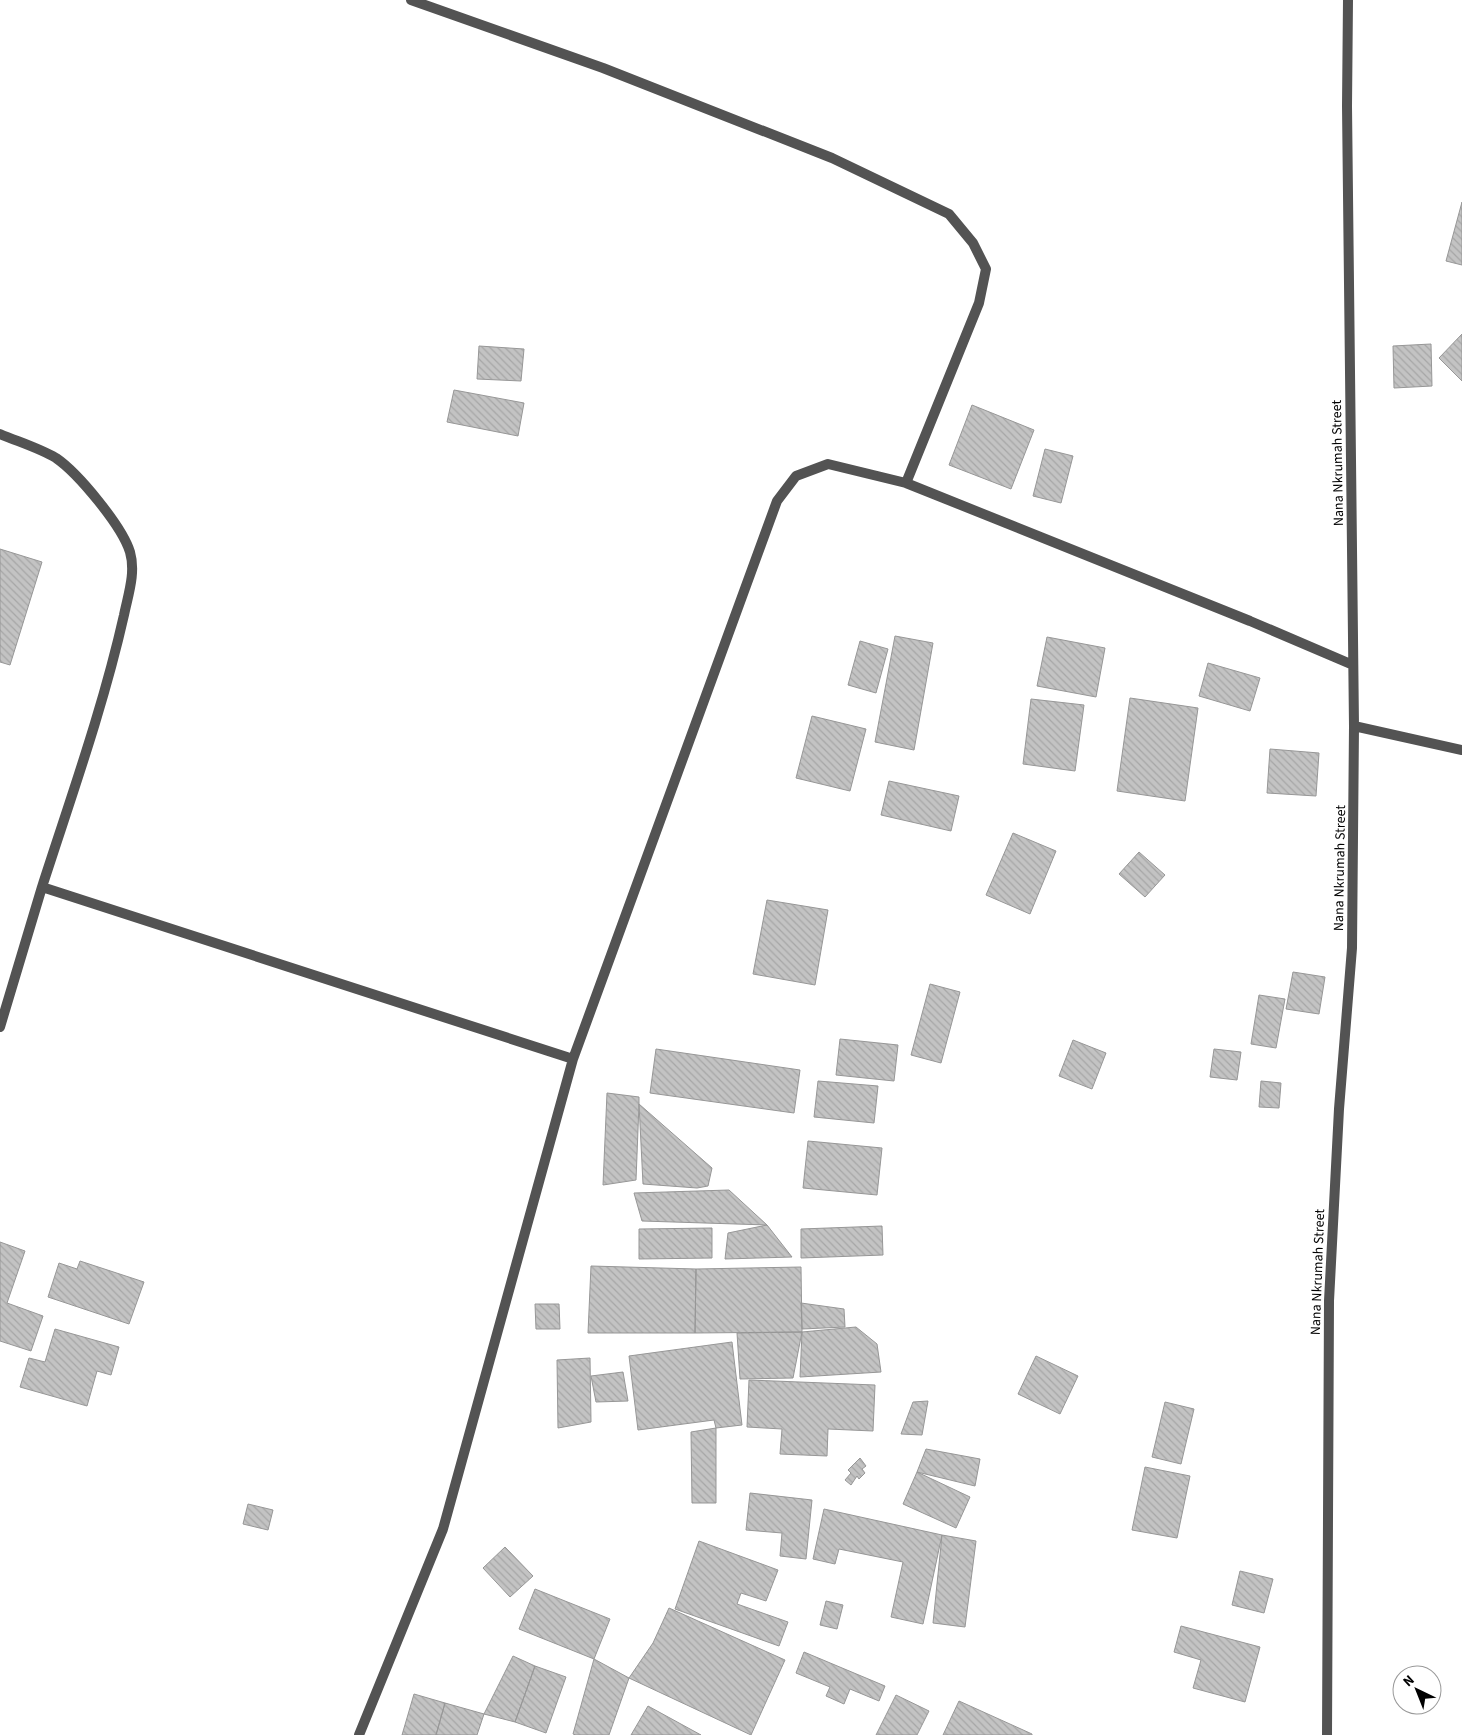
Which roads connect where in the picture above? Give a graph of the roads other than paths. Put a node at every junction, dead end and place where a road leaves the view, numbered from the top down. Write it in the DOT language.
graph roads {
  1 [pos="411,0"];
  2 [pos="1348,0"];
  3 [pos="0,434"];
  4 [pos="906,483"];
  5 [pos="1353,665"];
  6 [pos="1354,726"];
  7 [pos="1462,750"];
  8 [pos="42,887"];
  9 [pos="0,1028"];
  10 [pos="572,1059"];
  11 [pos="359,1735"];
  12 [pos="1327,1735"];
  1 -- 4 [label="street"];
  2 -- 5 [label="street, Nana Nkrumah Street"];
  3 -- 8 [label="street"];
  4 -- 5 [label="street"];
  4 -- 10 [label="street"];
  5 -- 6 [label="street, Nana Nkrumah Street"];
  6 -- 7 [label="street"];
  6 -- 12 [label="street, Nana Nkrumah Street"];
  8 -- 9 [label="street"];
  8 -- 10 [label="street"];
  10 -- 11 [label="street"];
}
